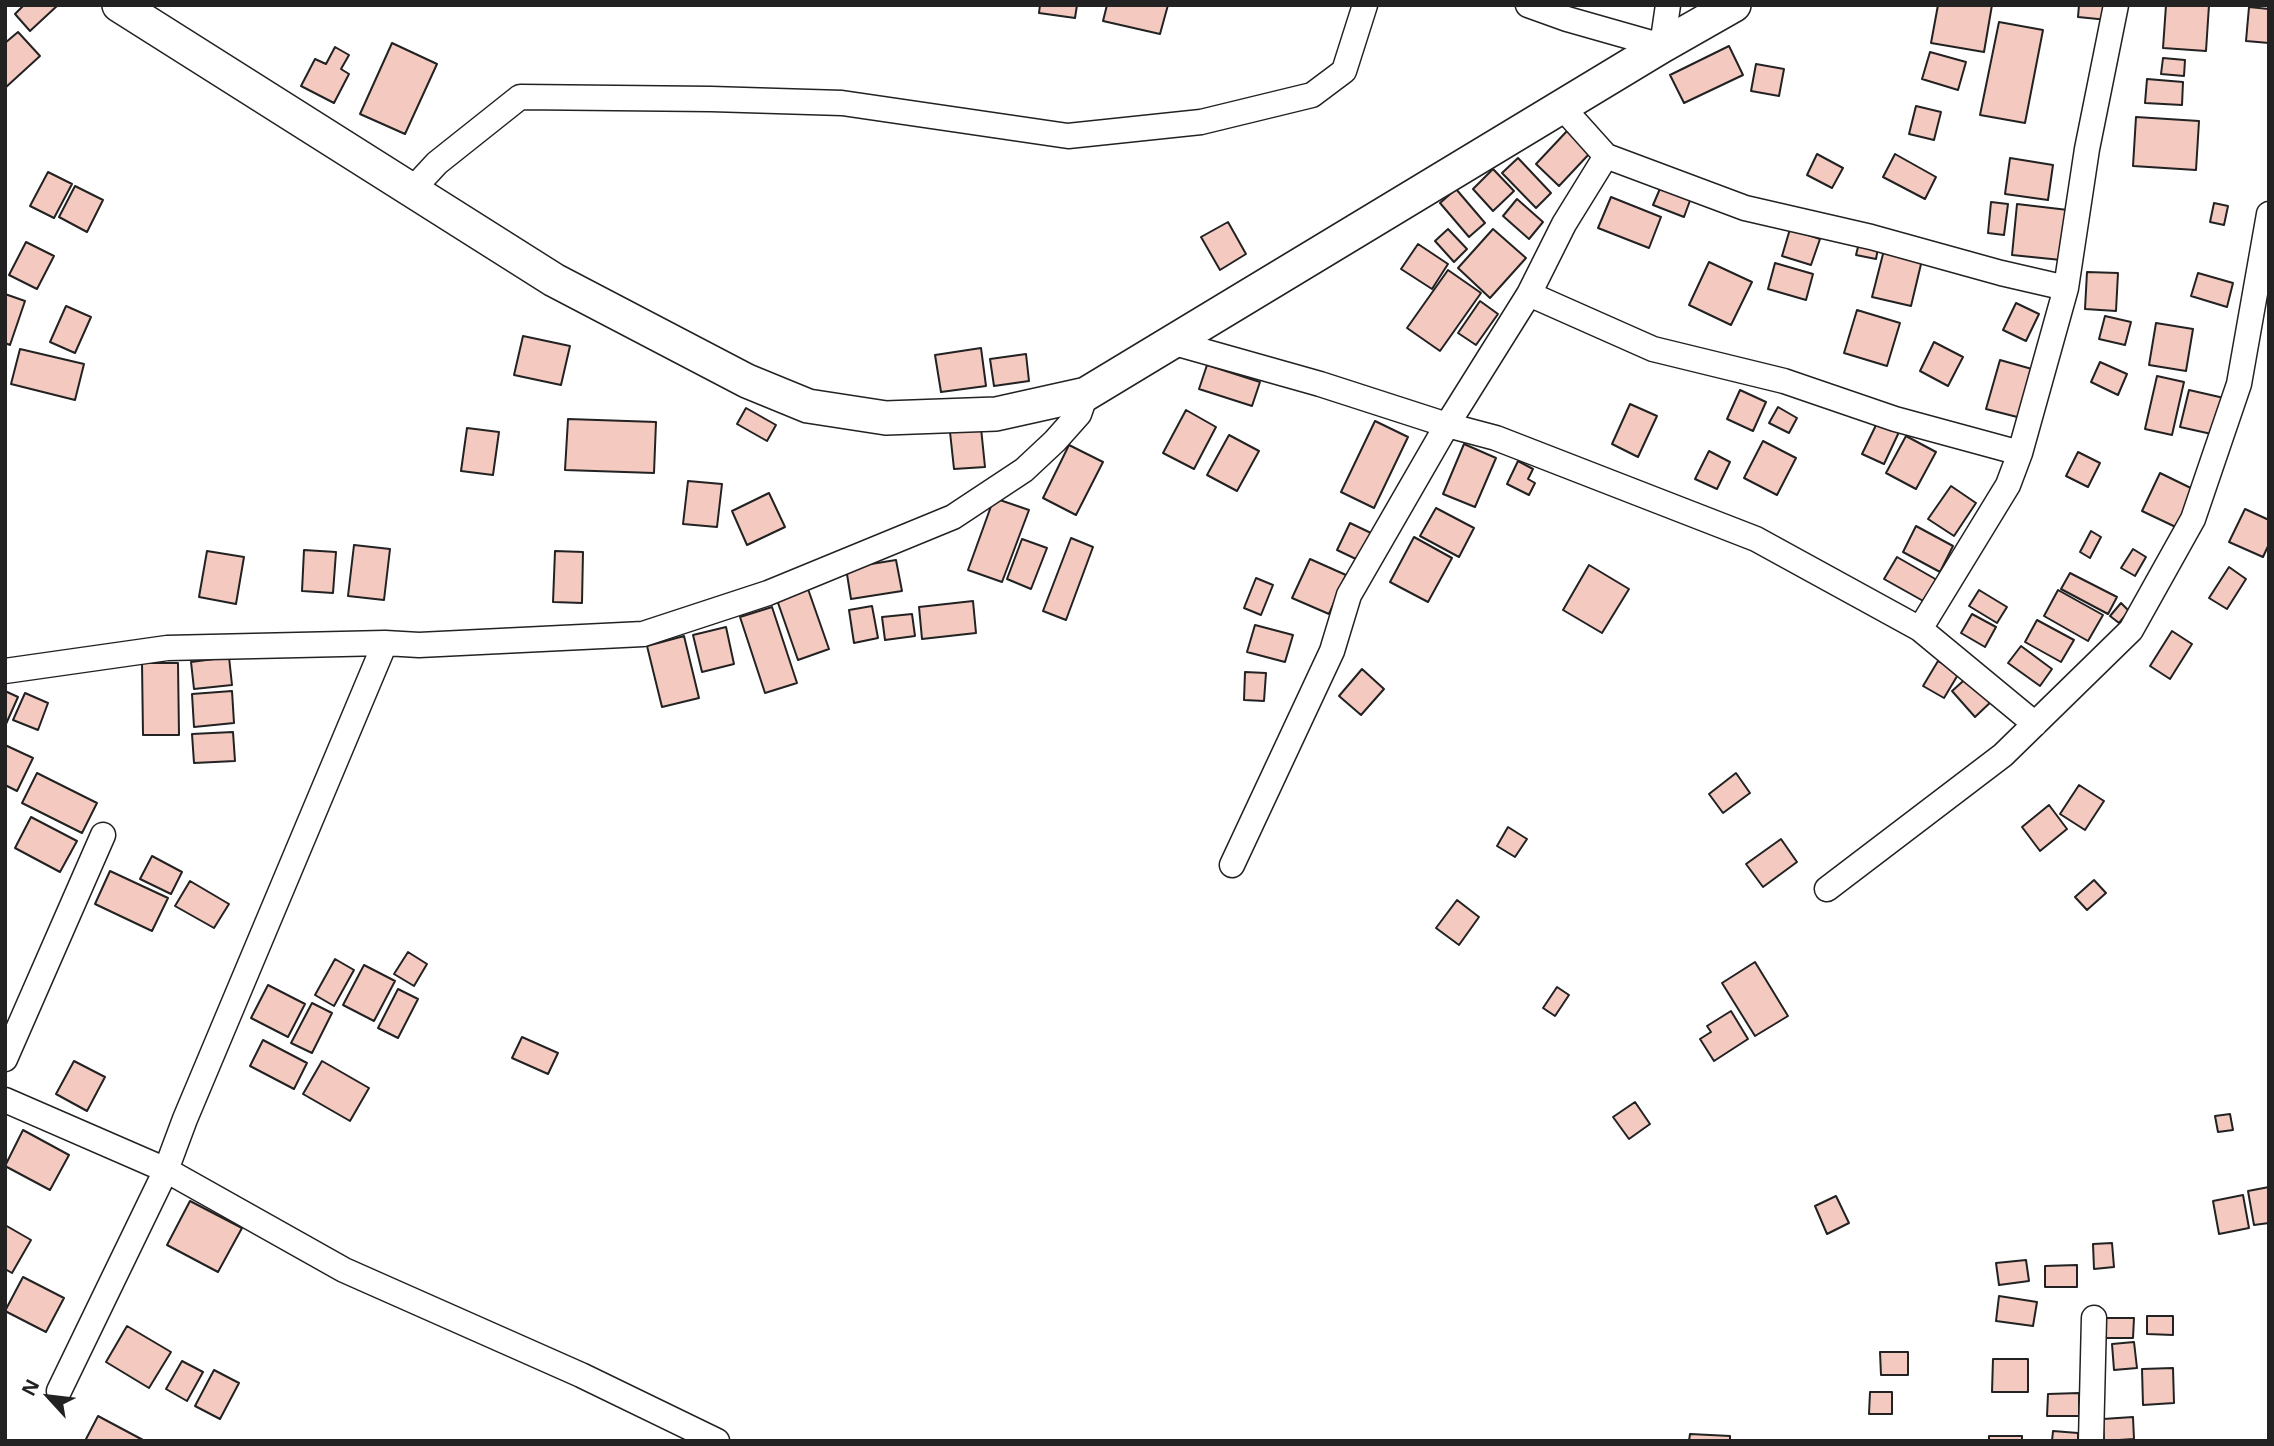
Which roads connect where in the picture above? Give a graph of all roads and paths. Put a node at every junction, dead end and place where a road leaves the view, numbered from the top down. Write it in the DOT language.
graph roads {
  1 [pos="119,5"];
  2 [pos="1365,5"];
  3 [pos="1528,5"];
  4 [pos="1668,5"];
  5 [pos="1734,5"];
  6 [pos="2116,5"];
  7 [pos="1662,46"];
  8 [pos="1562,107"];
  9 [pos="1606,156"];
  10 [pos="412,190"];
  11 [pos="2269,214"];
  12 [pos="2066,288"];
  13 [pos="1529,294"];
  14 [pos="1171,342"];
  15 [pos="1086,394"];
  16 [pos="1447,425"];
  17 [pos="2020,453"];
  18 [pos="1920,629"];
  19 [pos="385,643"];
  20 [pos="5,671"];
  21 [pos="2035,723"];
  22 [pos="103,835"];
  23 [pos="1232,865"];
  24 [pos="1827,889"];
  25 [pos="5,1059"];
  26 [pos="5,1100"];
  27 [pos="166,1170"];
  28 [pos="2094,1318"];
  29 [pos="59,1391"];
  30 [pos="717,1441"];
  31 [pos="2091,1441"];
  1 -- 10 [label="street"];
  2 -- 10 [label="street"];
  3 -- 7 [label="street"];
  4 -- 7 [label="street"];
  5 -- 7 [label="street"];
  6 -- 12 [label="street"];
  7 -- 8 [label="street"];
  8 -- 9 [label="street"];
  8 -- 14 [label="street"];
  9 -- 12 [label="street"];
  9 -- 13 [label="street"];
  10 -- 15 [label="street"];
  11 -- 21 [label="street"];
  12 -- 17 [label="street"];
  13 -- 16 [label="street"];
  13 -- 17 [label="street"];
  14 -- 15 [label="street"];
  14 -- 16 [label="street"];
  15 -- 19 [label="street"];
  16 -- 18 [label="street"];
  16 -- 23 [label="street"];
  17 -- 18 [label="street"];
  18 -- 21 [label="street"];
  19 -- 20 [label="street"];
  19 -- 27 [label="street"];
  21 -- 24 [label="street"];
  22 -- 25 [label="street"];
  26 -- 27 [label="street"];
  27 -- 29 [label="street"];
  27 -- 30 [label="street"];
  28 -- 31 [label="street"];
}
